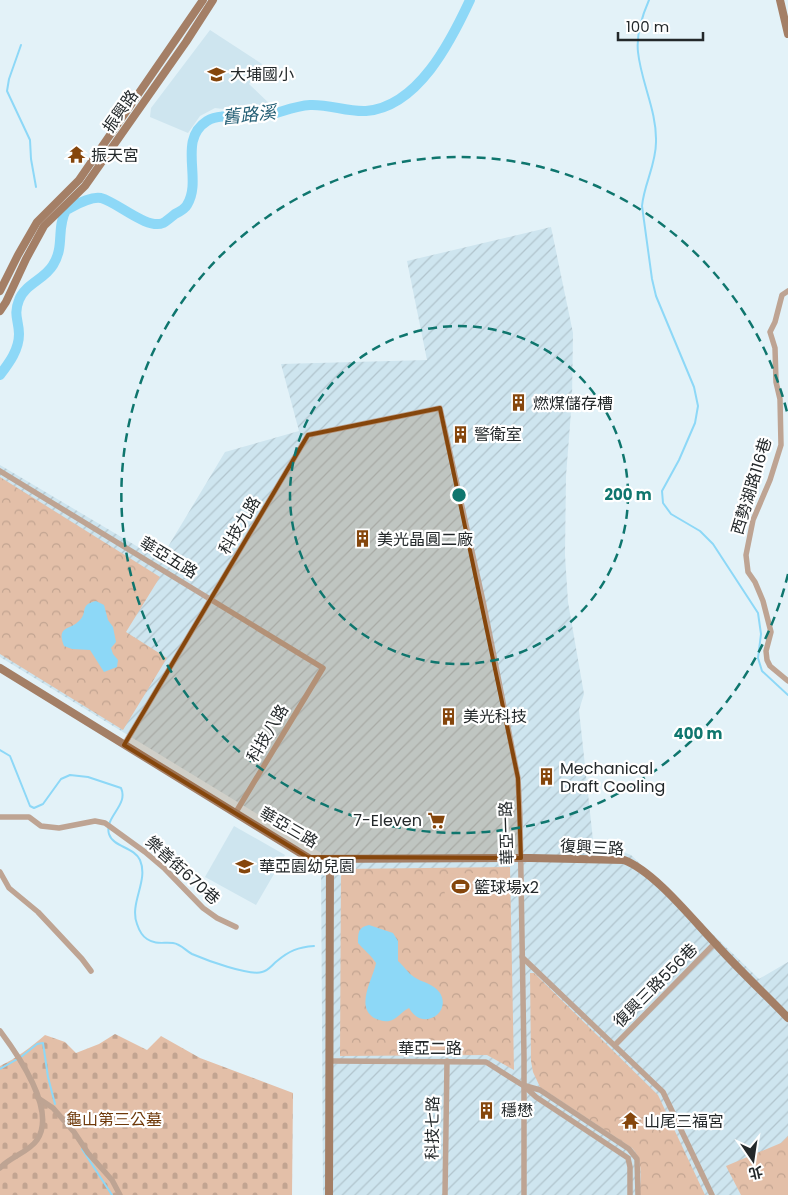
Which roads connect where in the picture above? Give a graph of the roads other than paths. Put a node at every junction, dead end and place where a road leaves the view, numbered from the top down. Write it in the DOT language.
graph roads {
  1 [pos="204,0"];
  2 [pos="213,0"];
  3 [pos="780,0"];
  4 [pos="187,24"];
  5 [pos="194,29"];
  6 [pos="788,34"];
  7 [pos="0,291"];
  8 [pos="788,291"];
  9 [pos="0,311"];
  10 [pos="440,408"];
  11 [pos="0,471"];
  12 [pos="211,598"];
  13 [pos="0,668"];
  14 [pos="323,668"];
  15 [pos="788,681"];
  16 [pos="124,745"];
  17 [pos="236,812"];
  18 [pos="0,817"];
  19 [pos="520,858"];
  20 [pos="330,859"];
  21 [pos="0,872"];
  22 [pos="236,927"];
  23 [pos="715,944"];
  24 [pos="522,957"];
  25 [pos="91,970"];
  26 [pos="788,1018"];
  27 [pos="0,1032"];
  28 [pos="615,1045"];
  29 [pos="330,1061"];
  30 [pos="447,1062"];
  31 [pos="524,1086"];
  32 [pos="38,1098"];
  33 [pos="0,1168"];
  34 [pos="120,1195"];
  35 [pos="329,1195"];
  36 [pos="445,1195"];
  37 [pos="524,1195"];
  38 [pos="630,1195"];
  39 [pos="638,1195"];
  40 [pos="712,1195"];
  1 -- 4 [label="street, 振興路"];
  2 -- 5 [label="street, 振興路"];
  3 -- 6 [label="street"];
  4 -- 5 [label="street"];
  4 -- 7 [label="street, 振興路"];
  5 -- 9 [label="street, 振興路"];
  8 -- 15 [label="street, 西勢湖路116巷"];
  10 -- 12 [label="street, 科技九路"];
  10 -- 19 [label="street, 華亞一路"];
  11 -- 12 [label="street, 華亞五路"];
  12 -- 14 [label="street, 華亞五路"];
  12 -- 16 [label="street, 科技九路"];
  13 -- 16 [label="street, 華亞三路"];
  14 -- 17 [label="street, 科技八路"];
  16 -- 17 [label="street, 華亞三路"];
  17 -- 20 [label="street, 華亞三路"];
  18 -- 22 [label="street, 樂善街670巷"];
  19 -- 20 [label="street, 復興三路"];
  19 -- 23 [label="street, 復興三路"];
  19 -- 24 [label="street, 華亞一路"];
  20 -- 29 [label="street, 華亞三路"];
  21 -- 25 [label="street"];
  23 -- 26 [label="street, 復興三路"];
  23 -- 28 [label="street, 復興三路556巷"];
  24 -- 28 [label="street"];
  24 -- 31 [label="street, 華亞一路"];
  27 -- 32 [label="street"];
  28 -- 40 [label="street"];
  29 -- 30 [label="street, 華亞二路"];
  29 -- 35 [label="street, 華亞三路"];
  30 -- 31 [label="street, 華亞二路"];
  30 -- 36 [label="street, 科技七路"];
  31 -- 37 [label="street, 華亞一路"];
  31 -- 38 [label="street, 華亞二路"];
  31 -- 39 [label="street, 華亞二路"];
  32 -- 33 [label="street"];
  32 -- 34 [label="street"];
}
